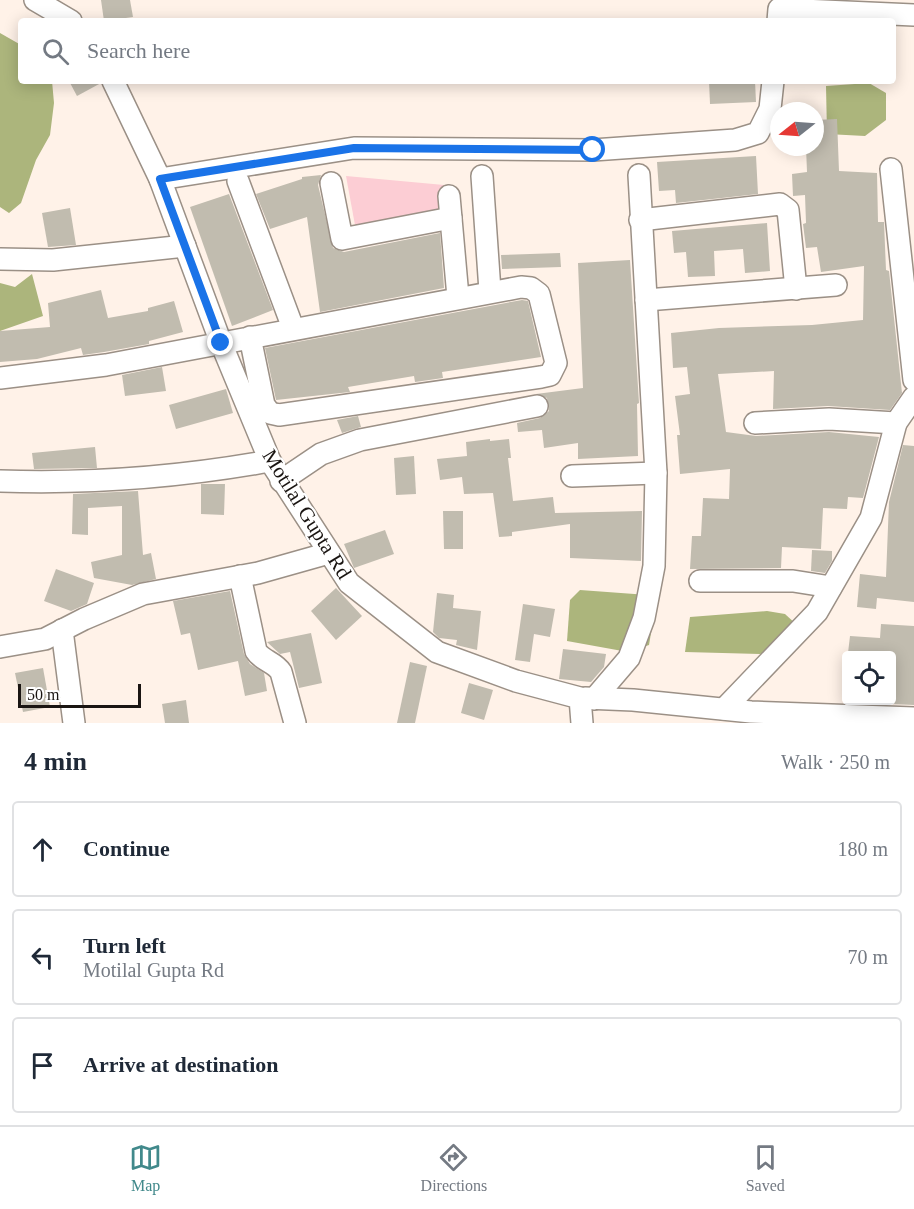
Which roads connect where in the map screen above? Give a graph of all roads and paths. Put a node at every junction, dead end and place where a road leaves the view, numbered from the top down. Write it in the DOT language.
graph roads {
  1 [pos="35,0"];
  2 [pos="809,5"];
  3 [pos="914,15"];
  4 [pos="66,18"];
  5 [pos="778,18"];
  6 [pos="114,84"];
  7 [pos="773,84"];
  8 [pos="891,169"];
  9 [pos="639,175"];
  10 [pos="482,176"];
  11 [pos="160,179"];
  12 [pos="238,182"];
  13 [pos="331,183"];
  14 [pos="449,196"];
  15 [pos="451,218"];
  16 [pos="640,220"];
  17 [pos="185,246"];
  18 [pos="0,259"];
  19 [pos="836,285"];
  20 [pos="796,289"];
  21 [pos="489,291"];
  22 [pos="458,297"];
  23 [pos="646,300"];
  24 [pos="293,328"];
  25 [pos="250,337"];
  26 [pos="221,343"];
  27 [pos="0,378"];
  28 [pos="914,380"];
  29 [pos="914,397"];
  30 [pos="537,406"];
  31 [pos="755,423"];
  32 [pos="896,423"];
  33 [pos="270,461"];
  34 [pos="656,473"];
  35 [pos="572,476"];
  36 [pos="0,481"];
  37 [pos="281,481"];
  38 [pos="329,553"];
  39 [pos="240,576"];
  40 [pos="700,581"];
  41 [pos="831,587"];
  42 [pos="62,630"];
  43 [pos="0,646"];
  44 [pos="587,698"];
  45 [pos="724,709"];
  46 [pos="914,718"];
  47 [pos="74,723"];
  48 [pos="296,723"];
  49 [pos="582,723"];
  1 -- 4 [label="street"];
  2 -- 3 [label="street"];
  2 -- 5 [label="street"];
  6 -- 11 [label="street, Motilal Gupta Rd"];
  7 -- 11 [label="street"];
  8 -- 28 [label="street"];
  9 -- 16 [label="street"];
  10 -- 21 [label="street"];
  11 -- 17 [label="street, Motilal Gupta Rd"];
  12 -- 24 [label="street"];
  13 -- 15 [label="street"];
  14 -- 15 [label="street"];
  15 -- 22 [label="street"];
  16 -- 20 [label="street"];
  16 -- 23 [label="street"];
  17 -- 18 [label="street"];
  17 -- 26 [label="street, Motilal Gupta Rd"];
  19 -- 20 [label="street"];
  20 -- 23 [label="street"];
  21 -- 22 [label="street"];
  21 -- 25 [label="street"];
  22 -- 24 [label="street"];
  23 -- 34 [label="street"];
  24 -- 25 [label="street"];
  25 -- 26 [label="street"];
  26 -- 27 [label="street"];
  26 -- 33 [label="street, Motilal Gupta Rd"];
  29 -- 32 [label="street"];
  30 -- 37 [label="street"];
  31 -- 32 [label="street"];
  32 -- 41 [label="street"];
  33 -- 36 [label="street"];
  33 -- 37 [label="street, Motilal Gupta Rd"];
  34 -- 35 [label="street"];
  34 -- 44 [label="street"];
  37 -- 38 [label="street, Motilal Gupta Rd"];
  38 -- 39 [label="street"];
  38 -- 44 [label="street, Motilal Gupta Rd"];
  39 -- 42 [label="street"];
  39 -- 48 [label="street"];
  40 -- 41 [label="street"];
  41 -- 45 [label="street"];
  42 -- 43 [label="street"];
  42 -- 47 [label="street"];
  44 -- 45 [label="street, Motilal Gupta Rd"];
  44 -- 49 [label="street"];
  45 -- 46 [label="street, Motilal Gupta Rd"];
}
